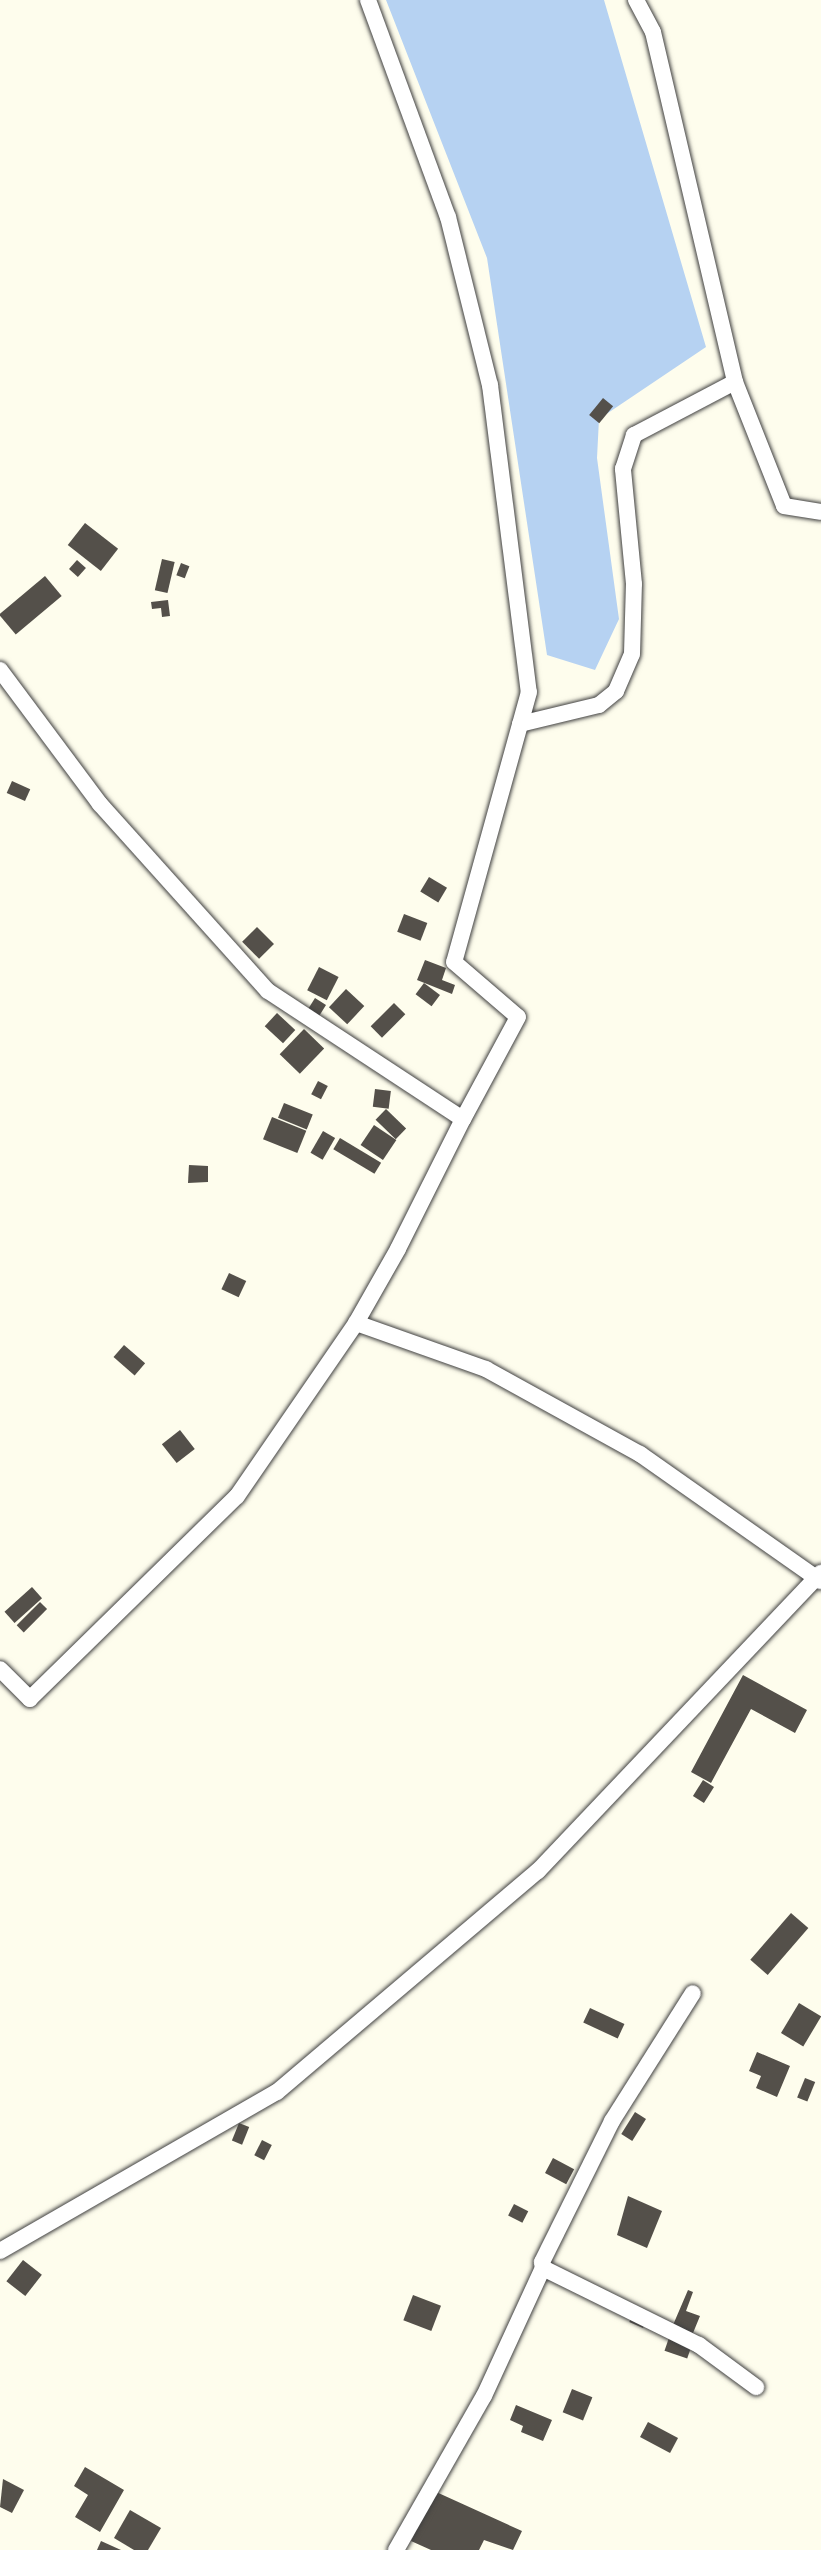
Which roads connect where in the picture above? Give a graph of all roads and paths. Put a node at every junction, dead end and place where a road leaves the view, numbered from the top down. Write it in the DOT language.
graph roads {
  1 [pos="368,0"];
  2 [pos="636,0"];
  3 [pos="735,382"];
  4 [pos="821,512"];
  5 [pos="0,670"];
  6 [pos="520,724"];
  7 [pos="463,1119"];
  8 [pos="356,1323"];
  9 [pos="820,1578"];
  10 [pos="4,1678"];
  11 [pos="693,1993"];
  12 [pos="0,2251"];
  13 [pos="543,2268"];
  14 [pos="756,2387"];
  15 [pos="396,2550"];
  1 -- 6 [label="street"];
  2 -- 3 [label="street"];
  3 -- 4 [label="street"];
  3 -- 6 [label="street"];
  5 -- 7 [label="street"];
  6 -- 7 [label="street"];
  7 -- 8 [label="street"];
  8 -- 9 [label="street"];
  8 -- 10 [label="street"];
  9 -- 12 [label="street"];
  11 -- 13 [label="street"];
  13 -- 14 [label="street"];
  13 -- 15 [label="street"];
}
